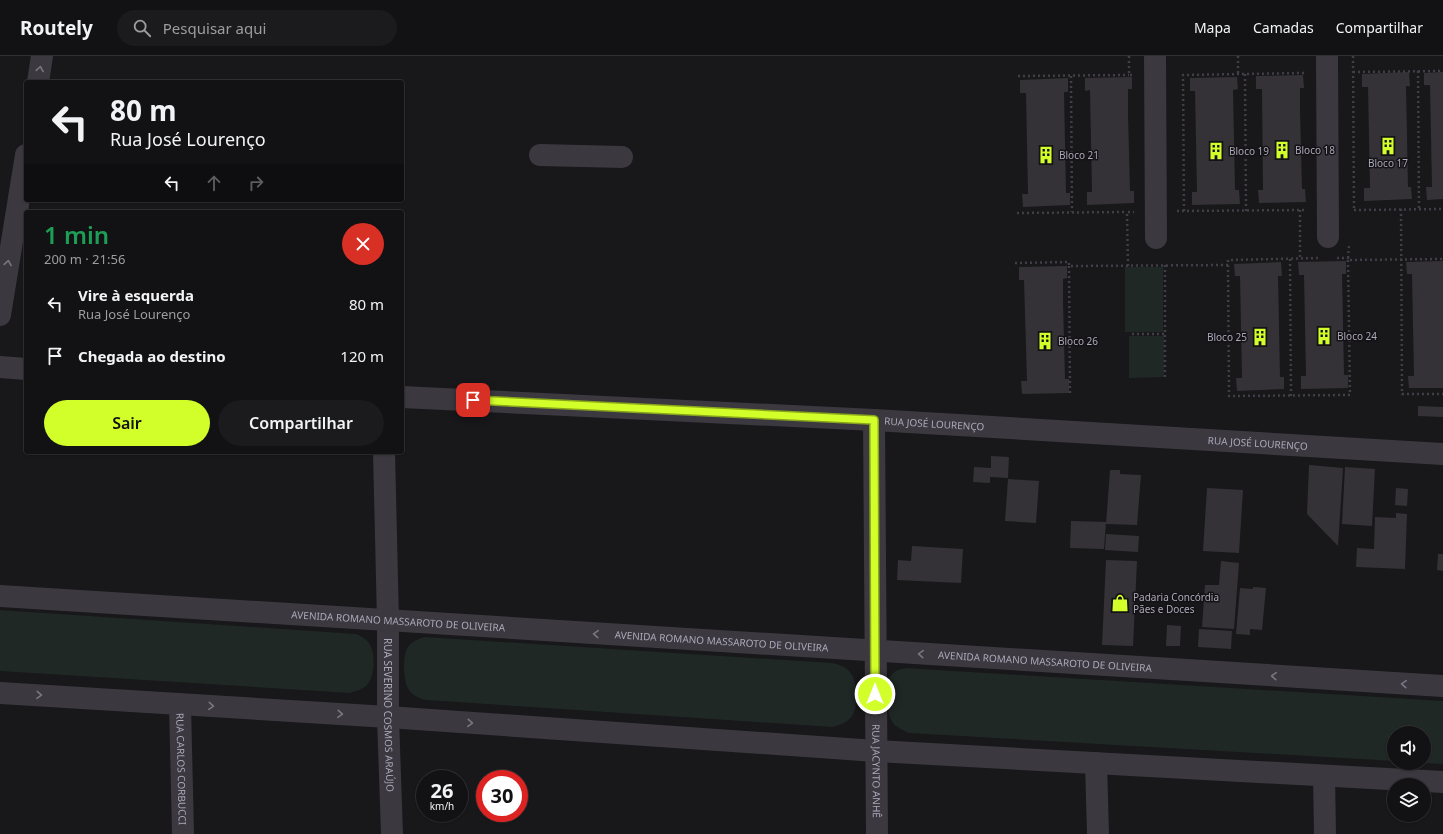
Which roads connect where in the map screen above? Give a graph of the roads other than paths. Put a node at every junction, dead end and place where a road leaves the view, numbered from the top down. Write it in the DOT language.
graph roads {
  1 [pos="42,56"];
  2 [pos="1155,56"];
  3 [pos="1327,66"];
  4 [pos="38,80"];
  5 [pos="540,156"];
  6 [pos="622,157"];
  7 [pos="24,167"];
  8 [pos="1328,237"];
  9 [pos="1156,238"];
  10 [pos="0,315"];
  11 [pos="0,367"];
  12 [pos="24,369"];
  13 [pos="404,397"];
  14 [pos="874,420"];
  15 [pos="384,454"];
  16 [pos="1443,454"];
  17 [pos="0,596"];
  18 [pos="388,621"];
  19 [pos="875,651"];
  20 [pos="1443,686"];
  21 [pos="0,693"];
  22 [pos="180,704"];
  23 [pos="388,717"];
  24 [pos="876,751"];
  25 [pos="1096,763"];
  26 [pos="1324,776"];
  27 [pos="1443,782"];
  28 [pos="182,834"];
  29 [pos="392,834"];
  30 [pos="877,834"];
  31 [pos="1098,834"];
  32 [pos="1325,834"];
  4 -- 1 [label="street, one-way"];
  2 -- 9 [label="street"];
  3 -- 8 [label="street"];
  5 -- 6 [label="street"];
  10 -- 7 [label="street, one-way"];
  11 -- 12 [label="street"];
  13 -- 14 [label="street, RUA JOSÉ LOURENÇO"];
  14 -- 16 [label="street, RUA JOSÉ LOURENÇO"];
  14 -- 19 [label="street, RUA JACYNTO ANHÊ"];
  15 -- 18 [label="street, RUA SEVERINO COSMOS ARAÚJO"];
  17 -- 18 [label="street, AVENIDA ROMANO MASSAROTO DE OLIVEIRA"];
  19 -- 18 [label="street, AVENIDA ROMANO MASSAROTO DE OLIVEIRA, one-way"];
  18 -- 23 [label="street, RUA SEVERINO COSMOS ARAÚJO"];
  20 -- 19 [label="street, AVENIDA ROMANO MASSAROTO DE OLIVEIRA, one-way"];
  19 -- 24 [label="street, RUA JACYNTO ANHÊ"];
  21 -- 22 [label="street, one-way"];
  22 -- 23 [label="street, one-way"];
  22 -- 28 [label="street, RUA CARLOS CORBUCCI"];
  23 -- 24 [label="street, one-way"];
  23 -- 29 [label="street, RUA SEVERINO COSMOS ARAÚJO"];
  24 -- 25 [label="street"];
  24 -- 30 [label="street, RUA JACYNTO ANHÊ"];
  25 -- 26 [label="street"];
  25 -- 31 [label="street"];
  26 -- 27 [label="street"];
  26 -- 32 [label="street"];
}
